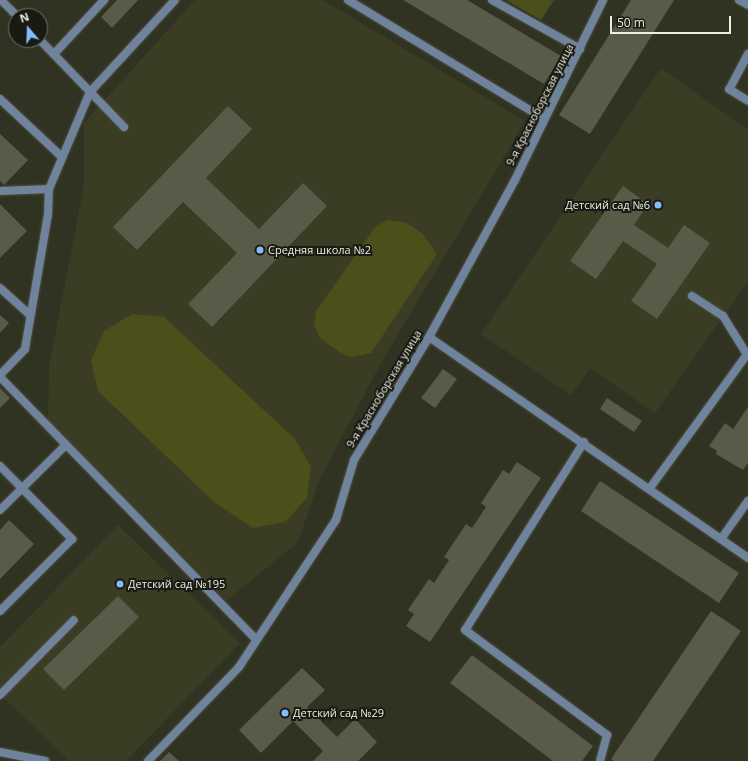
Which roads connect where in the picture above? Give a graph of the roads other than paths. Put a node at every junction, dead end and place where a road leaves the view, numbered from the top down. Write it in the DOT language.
graph roads {
  1 [pos="1,0"];
  2 [pos="104,0"];
  3 [pos="175,0"];
  4 [pos="348,0"];
  5 [pos="492,0"];
  6 [pos="603,0"];
  7 [pos="739,0"];
  8 [pos="748,5"];
  9 [pos="9,8"];
  10 [pos="48,48"];
  11 [pos="580,49"];
  12 [pos="54,54"];
  13 [pos="748,54"];
  14 [pos="90,92"];
  15 [pos="0,99"];
  16 [pos="748,101"];
  17 [pos="543,118"];
  18 [pos="124,127"];
  19 [pos="60,156"];
  20 [pos="49,189"];
  21 [pos="0,191"];
  22 [pos="0,288"];
  23 [pos="692,296"];
  24 [pos="30,315"];
  25 [pos="429,337"];
  26 [pos="747,353"];
  27 [pos="0,376"];
  28 [pos="584,442"];
  29 [pos="66,445"];
  30 [pos="0,466"];
  31 [pos="22,488"];
  32 [pos="650,488"];
  33 [pos="748,501"];
  34 [pos="0,510"];
  35 [pos="721,539"];
  36 [pos="748,558"];
  37 [pos="0,611"];
  38 [pos="74,620"];
  39 [pos="256,639"];
  40 [pos="0,695"];
  41 [pos="0,752"];
  42 [pos="45,761"];
  43 [pos="148,761"];
  44 [pos="600,761"];
  1 -- 9 [label="street"];
  2 -- 12 [label="street"];
  3 -- 14 [label="street"];
  4 -- 17 [label="street"];
  5 -- 11 [label="street"];
  6 -- 11 [label="street, 9-я Красноборская улица"];
  7 -- 8 [label="street"];
  10 -- 12 [label="street"];
  11 -- 17 [label="street, 9-я Красноборская улица"];
  12 -- 14 [label="street"];
  13 -- 16 [label="street"];
  14 -- 18 [label="street"];
  14 -- 19 [label="street"];
  15 -- 19 [label="street"];
  17 -- 25 [label="street, 9-я Красноборская улица"];
  19 -- 20 [label="street"];
  20 -- 21 [label="street"];
  20 -- 24 [label="street"];
  22 -- 24 [label="street"];
  23 -- 26 [label="street"];
  24 -- 27 [label="street"];
  25 -- 28 [label="street"];
  25 -- 39 [label="street, 9-я Красноборская улица"];
  26 -- 32 [label="street"];
  27 -- 29 [label="street"];
  28 -- 32 [label="street"];
  28 -- 44 [label="street"];
  29 -- 31 [label="street"];
  29 -- 39 [label="street"];
  30 -- 31 [label="street"];
  31 -- 34 [label="street"];
  31 -- 37 [label="street"];
  32 -- 35 [label="street"];
  33 -- 35 [label="street"];
  35 -- 36 [label="street"];
  38 -- 40 [label="street"];
  39 -- 43 [label="street, 9-я Красноборская улица"];
  41 -- 42 [label="street"];
}
